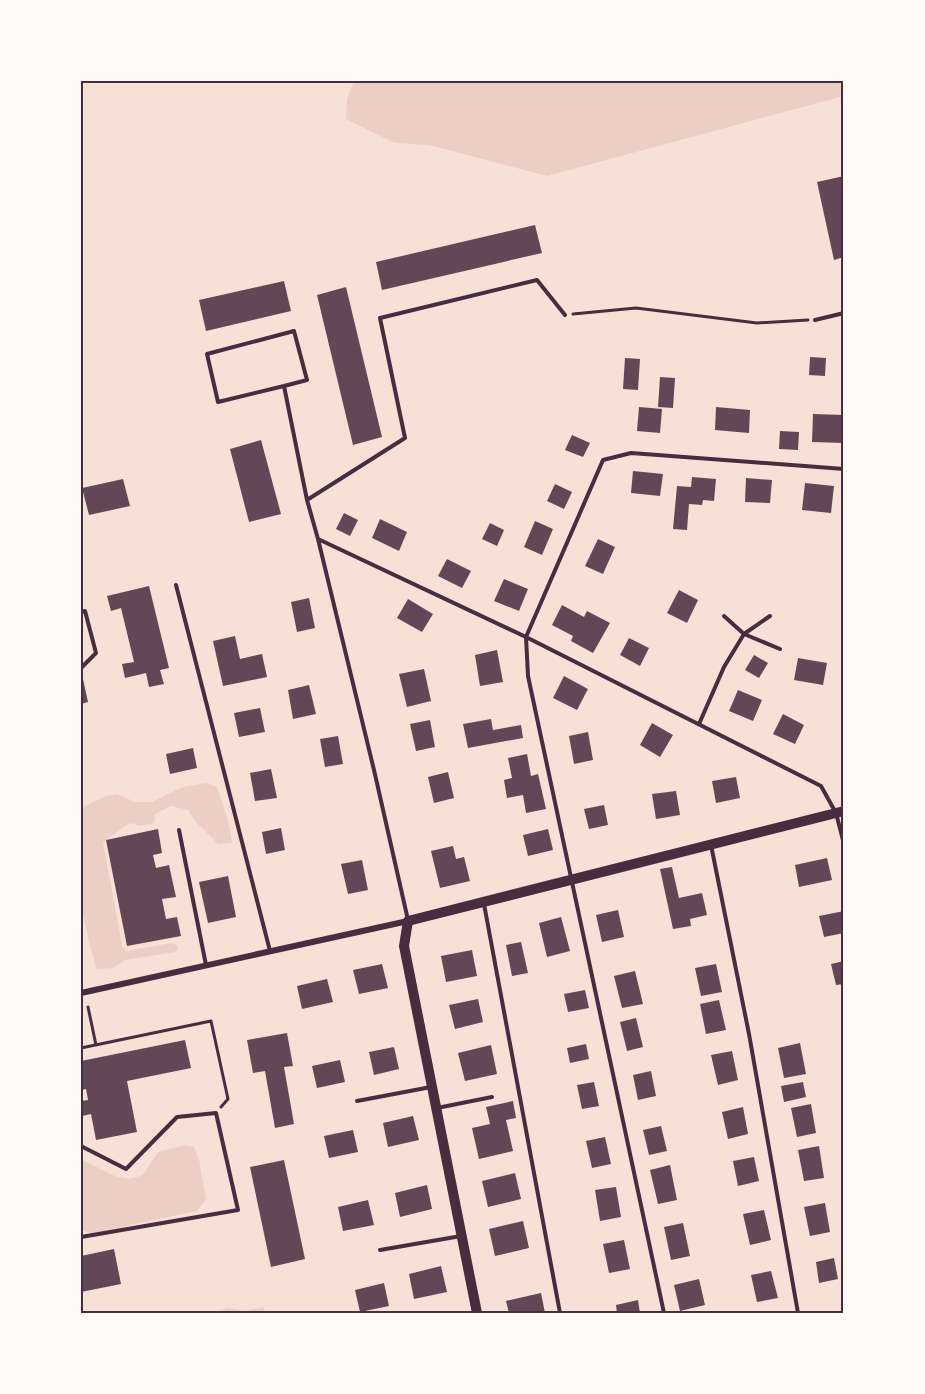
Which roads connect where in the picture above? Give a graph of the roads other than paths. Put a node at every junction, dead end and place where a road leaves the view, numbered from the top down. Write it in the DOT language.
graph roads {
  1 [pos="844,313"];
  2 [pos="565,315"];
  3 [pos="816,320"];
  4 [pos="284,386"];
  5 [pos="844,469"];
  6 [pos="307,500"];
  7 [pos="318,539"];
  8 [pos="176,585"];
  9 [pos="81,612"];
  10 [pos="724,616"];
  11 [pos="770,616"];
  12 [pos="744,634"];
  13 [pos="526,637"];
  14 [pos="780,649"];
  15 [pos="81,668"];
  16 [pos="699,724"];
  17 [pos="840,812"];
  18 [pos="179,830"];
  19 [pos="711,844"];
  20 [pos="844,844"];
  21 [pos="571,880"];
  22 [pos="483,902"];
  23 [pos="408,921"];
  24 [pos="270,951"];
  25 [pos="206,965"];
  26 [pos="81,993"];
  27 [pos="431,1087"];
  28 [pos="492,1097"];
  29 [pos="357,1101"];
  30 [pos="436,1108"];
  31 [pos="81,1146"];
  32 [pos="462,1236"];
  33 [pos="81,1237"];
  34 [pos="380,1250"];
  35 [pos="477,1313"];
  36 [pos="560,1313"];
  37 [pos="664,1313"];
  38 [pos="798,1313"];
  1 -- 3 [label="lane"];
  2 -- 6 [label="lane"];
  4 -- 4 [label="lane"];
  4 -- 6 [label="lane"];
  5 -- 13 [label="lane"];
  6 -- 7 [label="lane"];
  7 -- 13 [label="lane"];
  7 -- 23 [label="lane"];
  8 -- 24 [label="lane"];
  9 -- 15 [label="lane"];
  10 -- 12 [label="lane"];
  11 -- 12 [label="lane"];
  12 -- 14 [label="lane"];
  12 -- 16 [label="lane"];
  13 -- 16 [label="lane"];
  13 -- 21 [label="lane"];
  16 -- 17 [label="lane"];
  17 -- 19 [label="street"];
  17 -- 20 [label="lane"];
  18 -- 25 [label="lane"];
  19 -- 21 [label="street"];
  19 -- 38 [label="lane"];
  21 -- 22 [label="street"];
  21 -- 37 [label="lane"];
  22 -- 23 [label="street"];
  22 -- 36 [label="lane"];
  23 -- 24 [label="street"];
  23 -- 27 [label="street"];
  24 -- 25 [label="street"];
  25 -- 26 [label="street"];
  27 -- 29 [label="lane"];
  27 -- 30 [label="street"];
  28 -- 30 [label="lane"];
  30 -- 32 [label="street"];
  31 -- 33 [label="lane"];
  32 -- 34 [label="lane"];
  32 -- 35 [label="street"];
}
